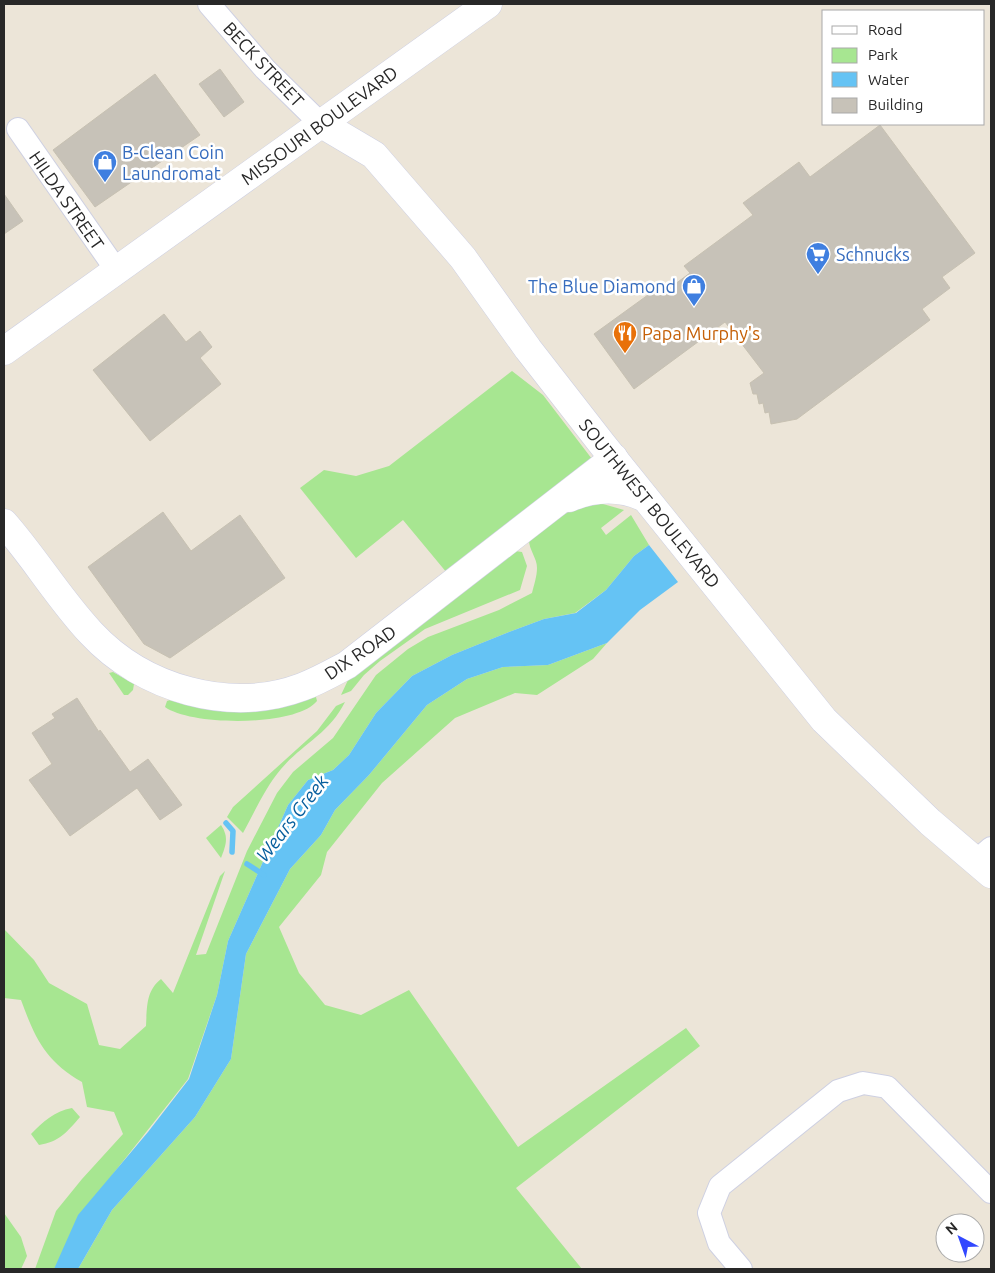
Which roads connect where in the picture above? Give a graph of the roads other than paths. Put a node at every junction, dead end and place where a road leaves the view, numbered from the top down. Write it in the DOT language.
graph roads {
  1 [pos="210,4"];
  2 [pos="488,4"];
  3 [pos="320,124"];
  4 [pos="18,129"];
  5 [pos="117,270"];
  6 [pos="4,352"];
  7 [pos="614,458"];
  8 [pos="645,498"];
  9 [pos="552,506"];
  10 [pos="4,523"];
  11 [pos="986,861"];
  12 [pos="991,1192"];
  13 [pos="741,1269"];
  1 -- 3 [label="street, BECK STREET"];
  2 -- 3 [label="main road, MISSOURI BOULEVARD"];
  3 -- 5 [label="main road, MISSOURI BOULEVARD"];
  3 -- 7 [label="main road, SOUTHWEST BOULEVARD"];
  4 -- 5 [label="street, HILDA STREET"];
  5 -- 6 [label="main road, MISSOURI BOULEVARD"];
  7 -- 8 [label="main road, SOUTHWEST BOULEVARD"];
  7 -- 9 [label="main road, DIX ROAD"];
  8 -- 9 [label="main road"];
  8 -- 11 [label="main road, SOUTHWEST BOULEVARD"];
  9 -- 10 [label="main road, DIX ROAD"];
  12 -- 13 [label="street"];
}
